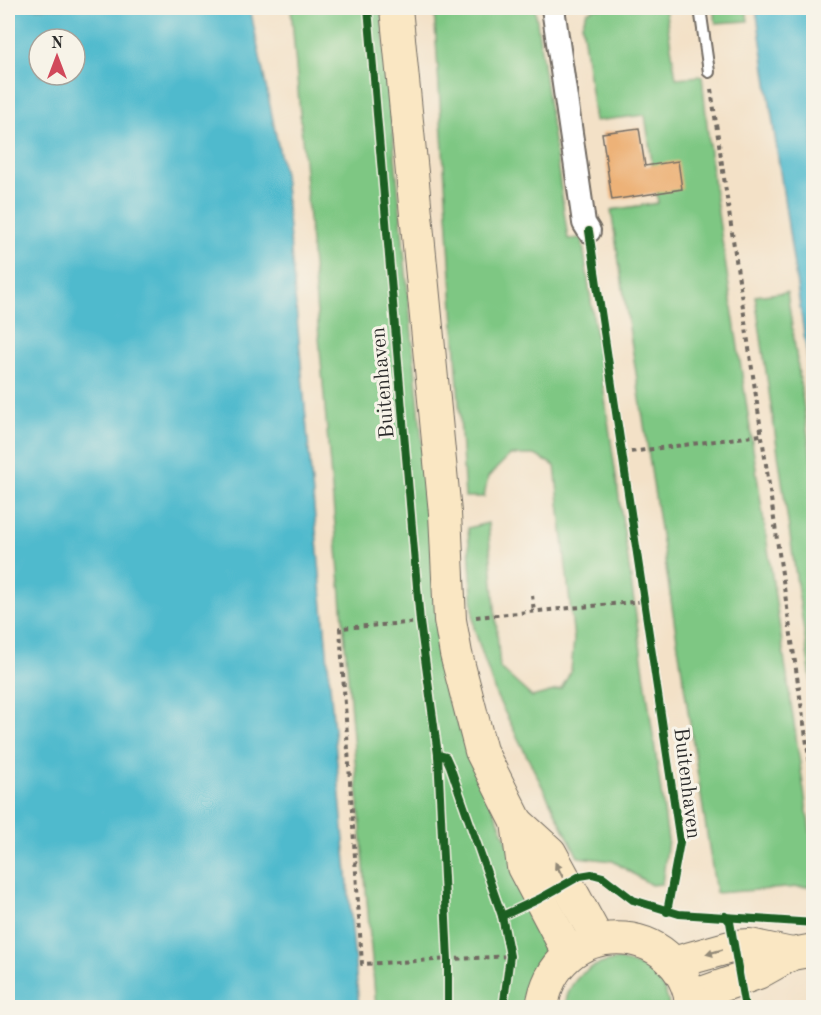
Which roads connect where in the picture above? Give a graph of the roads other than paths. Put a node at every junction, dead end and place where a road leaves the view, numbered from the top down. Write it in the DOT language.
graph roads {
  1 [pos="396,8"];
  2 [pos="553,8"];
  3 [pos="700,8"];
  4 [pos="709,72"];
  5 [pos="589,231"];
  6 [pos="518,822"];
  7 [pos="598,940"];
  8 [pos="803,952"];
  9 [pos="569,954"];
  10 [pos="673,963"];
  11 [pos="691,1002"];
  12 [pos="542,1008"];
  1 -- 6 [label="main road"];
  2 -- 5 [label="street"];
  3 -- 4 [label="lane"];
  7 -- 6 [label="main road, one-way"];
  6 -- 9 [label="main road"];
  7 -- 9 [label="main road"];
  7 -- 10 [label="main road"];
  8 -- 10 [label="main road, one-way"];
  8 -- 11 [label="main road"];
  9 -- 12 [label="main road"];
  10 -- 11 [label="main road"];
}
